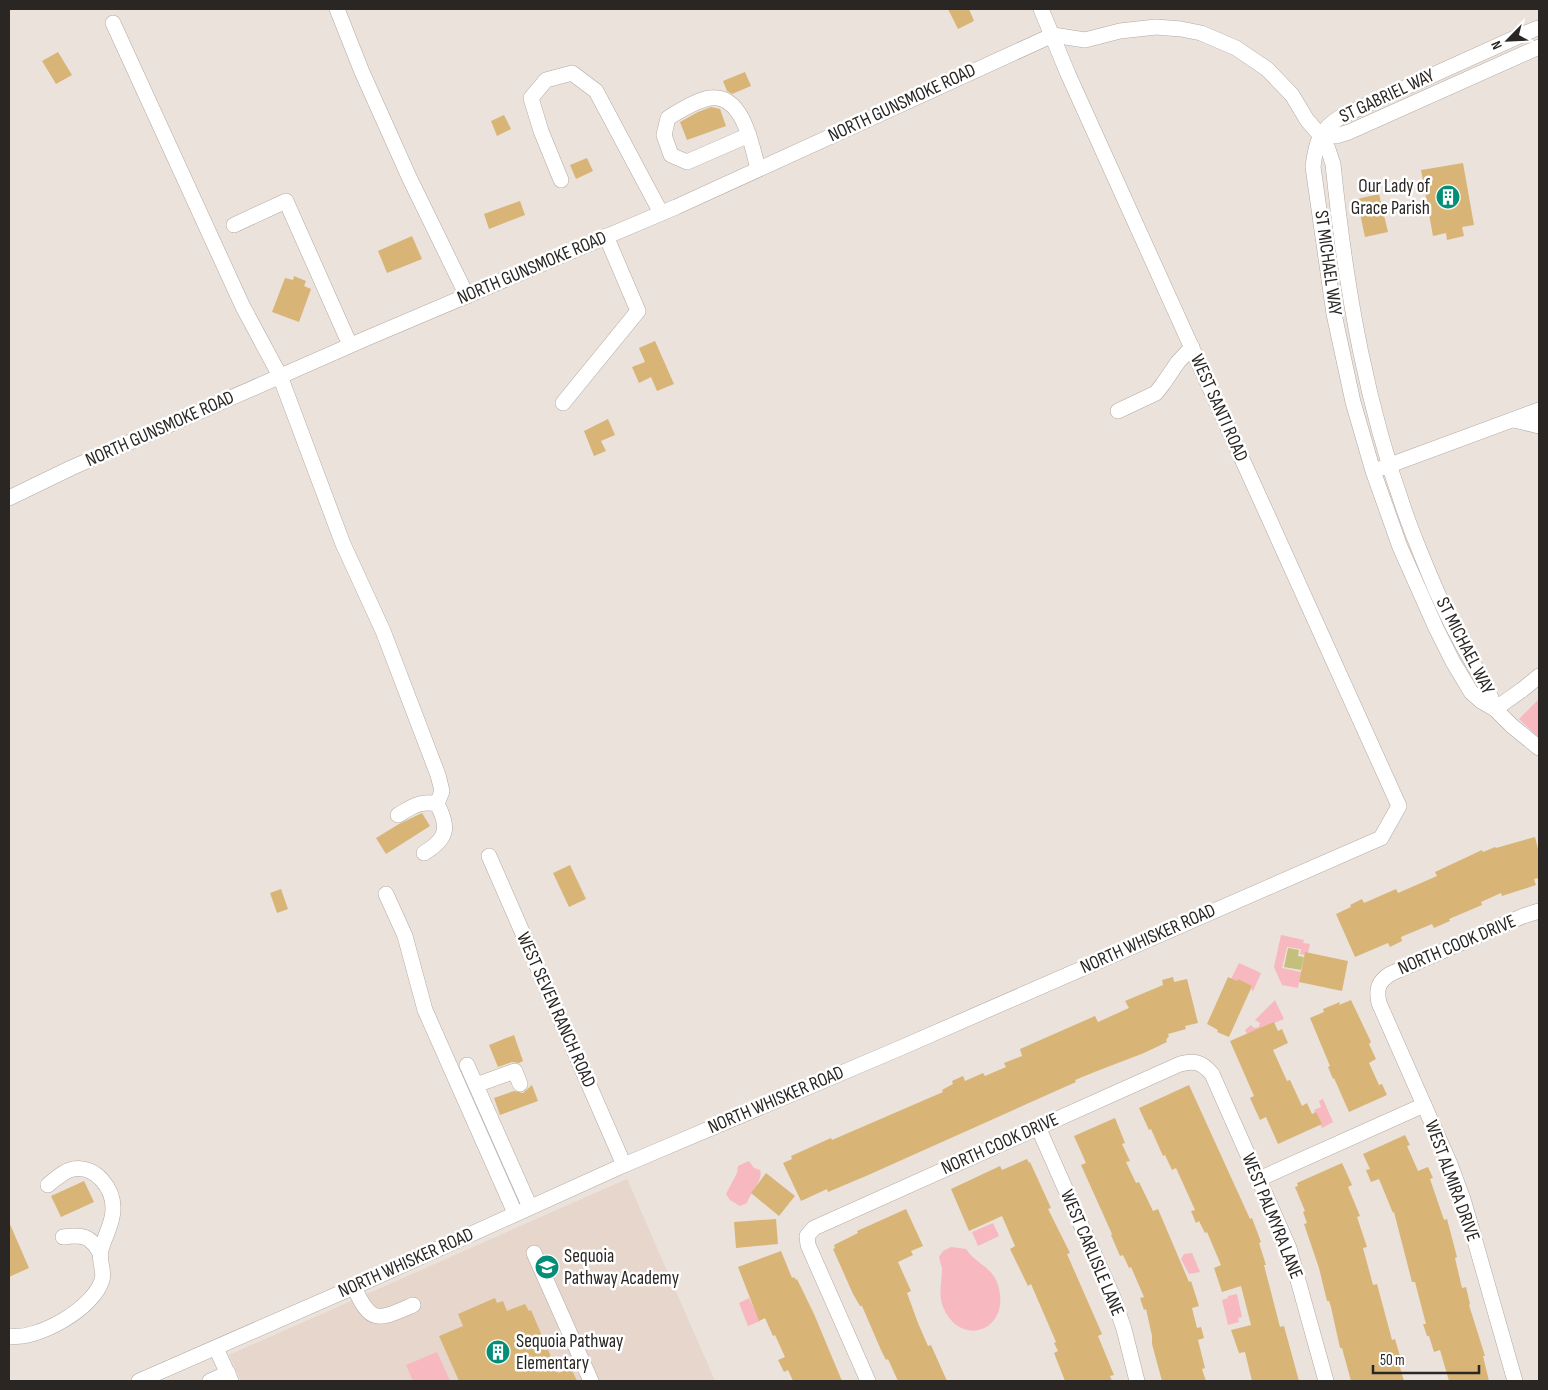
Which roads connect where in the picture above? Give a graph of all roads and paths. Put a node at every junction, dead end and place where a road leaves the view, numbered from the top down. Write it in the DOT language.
graph roads {
  1 [pos="337,9"];
  2 [pos="1042,9"];
  3 [pos="113,23"];
  4 [pos="1539,28"];
  5 [pos="1052,35"];
  6 [pos="1539,47"];
  7 [pos="750,135"];
  8 [pos="1320,135"];
  9 [pos="758,169"];
  10 [pos="562,180"];
  11 [pos="661,213"];
  12 [pos="234,225"];
  13 [pos="606,236"];
  14 [pos="1349,294"];
  15 [pos="467,296"];
  16 [pos="1332,297"];
  17 [pos="350,345"];
  18 [pos="1192,347"];
  19 [pos="280,376"];
  20 [pos="563,403"];
  21 [pos="1539,410"];
  22 [pos="1118,411"];
  23 [pos="1514,420"];
  24 [pos="1539,426"];
  25 [pos="1390,466"];
  26 [pos="1373,471"];
  27 [pos="9,498"];
  28 [pos="1539,676"];
  29 [pos="1495,709"];
  30 [pos="1539,748"];
  31 [pos="437,804"];
  32 [pos="1399,806"];
  33 [pos="398,815"];
  34 [pos="424,853"];
  35 [pos="489,856"];
  36 [pos="386,894"];
  37 [pos="1539,911"];
  38 [pos="1378,985"];
  39 [pos="1197,1062"];
  40 [pos="467,1066"];
  41 [pos="520,1084"];
  42 [pos="476,1085"];
  43 [pos="1424,1105"];
  44 [pos="1038,1127"];
  45 [pos="624,1165"];
  46 [pos="1259,1180"];
  47 [pos="48,1186"];
  48 [pos="530,1207"];
  49 [pos="515,1213"];
  50 [pos="63,1237"];
  51 [pos="100,1253"];
  52 [pos="534,1253"];
  53 [pos="354,1287"];
  54 [pos="413,1306"];
  55 [pos="9,1336"];
  56 [pos="216,1348"];
  57 [pos="229,1377"];
  58 [pos="139,1381"];
  59 [pos="210,1381"];
  60 [pos="591,1381"];
  61 [pos="868,1381"];
  62 [pos="1137,1381"];
  63 [pos="1326,1381"];
  64 [pos="1515,1381"];
  1 -- 15 [label="street"];
  2 -- 5 [label="street, WEST SANTI ROAD"];
  3 -- 19 [label="street"];
  4 -- 8 [label="street, ST GABRIEL WAY"];
  5 -- 8 [label="street, ST MICHAEL WAY"];
  5 -- 9 [label="street, NORTH GUNSMOKE ROAD"];
  5 -- 18 [label="street, WEST SANTI ROAD"];
  6 -- 8 [label="street, ST GABRIEL WAY"];
  7 -- 7 [label="street"];
  7 -- 9 [label="street"];
  8 -- 14 [label="street, ST MICHAEL WAY"];
  8 -- 16 [label="street, ST MICHAEL WAY"];
  9 -- 11 [label="street, NORTH GUNSMOKE ROAD"];
  10 -- 11 [label="street"];
  11 -- 13 [label="street, NORTH GUNSMOKE ROAD"];
  12 -- 17 [label="street"];
  13 -- 15 [label="street, NORTH GUNSMOKE ROAD"];
  13 -- 20 [label="street"];
  14 -- 16 [label="street"];
  14 -- 25 [label="street, ST MICHAEL WAY"];
  15 -- 17 [label="street, NORTH GUNSMOKE ROAD"];
  16 -- 26 [label="street, ST MICHAEL WAY"];
  17 -- 19 [label="street, NORTH GUNSMOKE ROAD"];
  18 -- 22 [label="street"];
  18 -- 32 [label="street, WEST SANTI ROAD"];
  19 -- 27 [label="street, NORTH GUNSMOKE ROAD"];
  19 -- 31 [label="street"];
  21 -- 23 [label="street"];
  23 -- 24 [label="street"];
  23 -- 25 [label="street"];
  25 -- 26 [label="street"];
  25 -- 29 [label="street, ST MICHAEL WAY"];
  26 -- 29 [label="street, ST MICHAEL WAY"];
  28 -- 29 [label="street"];
  29 -- 30 [label="street"];
  31 -- 33 [label="street"];
  31 -- 34 [label="street"];
  32 -- 45 [label="street, NORTH WHISKER ROAD"];
  35 -- 45 [label="street, WEST SEVEN RANCH ROAD"];
  36 -- 49 [label="street"];
  37 -- 38 [label="street, NORTH COOK DRIVE"];
  38 -- 43 [label="street, WEST ALMIRA DRIVE"];
  39 -- 44 [label="street, NORTH COOK DRIVE"];
  39 -- 46 [label="street, WEST PALMYRA LANE"];
  40 -- 42 [label="street"];
  41 -- 42 [label="street"];
  42 -- 48 [label="street"];
  43 -- 46 [label="street"];
  43 -- 64 [label="street, WEST ALMIRA DRIVE"];
  44 -- 61 [label="street, NORTH COOK DRIVE"];
  44 -- 62 [label="street, WEST CARLISLE LANE"];
  45 -- 48 [label="street, NORTH WHISKER ROAD"];
  46 -- 63 [label="street, WEST PALMYRA LANE"];
  47 -- 51 [label="street"];
  48 -- 49 [label="street, NORTH WHISKER ROAD"];
  49 -- 53 [label="street, NORTH WHISKER ROAD"];
  50 -- 51 [label="street"];
  51 -- 55 [label="street"];
  52 -- 60 [label="street"];
  53 -- 54 [label="street"];
  53 -- 56 [label="street, NORTH WHISKER ROAD"];
  56 -- 57 [label="street"];
  56 -- 58 [label="street, NORTH WHISKER ROAD"];
  57 -- 59 [label="street"];
}
